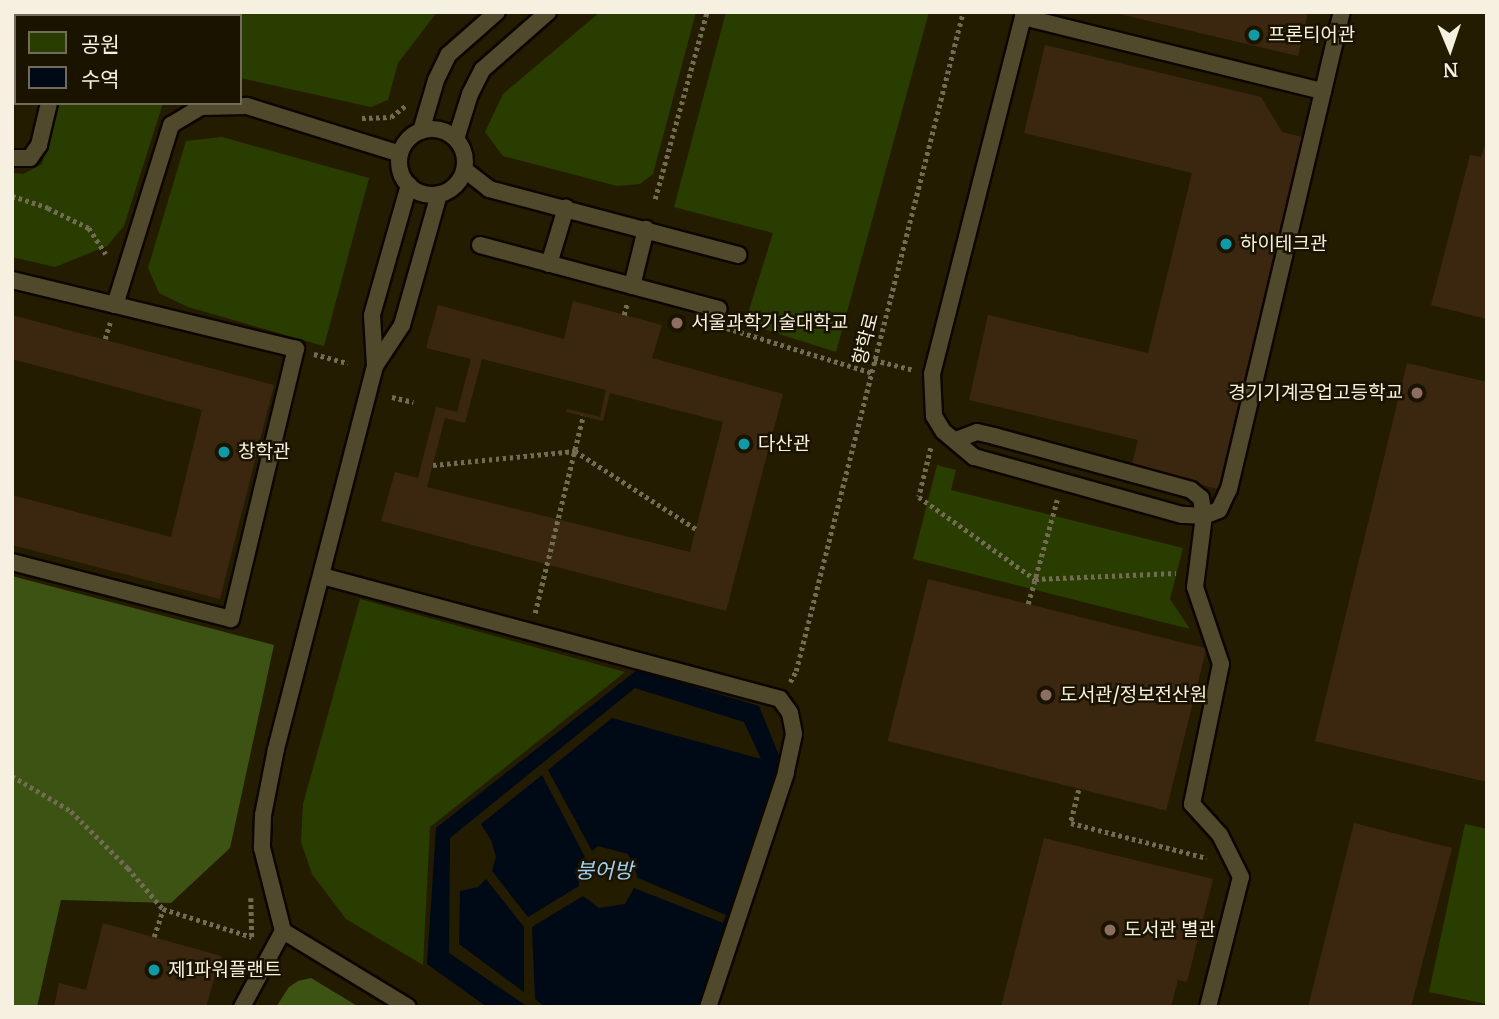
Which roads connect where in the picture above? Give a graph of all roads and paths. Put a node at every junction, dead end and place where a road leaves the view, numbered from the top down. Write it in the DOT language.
graph roads {
  1 [pos="496,12"];
  2 [pos="548,12"];
  3 [pos="706,12"];
  4 [pos="962,12"];
  5 [pos="1342,12"];
  6 [pos="1024,15"];
  7 [pos="1323,90"];
  8 [pos="407,104"];
  9 [pos="49,105"];
  10 [pos="354,116"];
  11 [pos="421,131"];
  12 [pos="456,139"];
  13 [pos="400,154"];
  14 [pos="12,158"];
  15 [pos="464,170"];
  16 [pos="409,185"];
  17 [pos="439,194"];
  18 [pos="12,196"];
  19 [pos="655,199"];
  20 [pos="566,208"];
  21 [pos="646,229"];
  22 [pos="480,245"];
  23 [pos="106,254"];
  24 [pos="738,254"];
  25 [pos="549,264"];
  26 [pos="12,280"];
  27 [pos="632,286"];
  28 [pos="115,305"];
  29 [pos="719,309"];
  30 [pos="748,336"];
  31 [pos="296,349"];
  32 [pos="874,360"];
  33 [pos="348,363"];
  34 [pos="375,366"];
  35 [pos="872,373"];
  36 [pos="932,374"];
  37 [pos="392,397"];
  38 [pos="412,402"];
  39 [pos="583,416"];
  40 [pos="938,422"];
  41 [pos="956,440"];
  42 [pos="575,451"];
  43 [pos="433,465"];
  44 [pos="1062,482"];
  45 [pos="1205,516"];
  46 [pos="696,528"];
  47 [pos="12,562"];
  48 [pos="1198,572"];
  49 [pos="322,576"];
  50 [pos="1035,579"];
  51 [pos="1028,604"];
  52 [pos="534,613"];
  53 [pos="796,671"];
  54 [pos="12,776"];
  55 [pos="1079,790"];
  56 [pos="1235,865"];
  57 [pos="251,897"];
  58 [pos="163,909"];
  59 [pos="283,931"];
  60 [pos="154,937"];
  61 [pos="252,937"];
  62 [pos="250,949"];
  63 [pos="242,1007"];
  64 [pos="408,1007"];
  65 [pos="708,1007"];
  66 [pos="1208,1007"];
  1 -- 11 [label="lane"];
  2 -- 12 [label="lane"];
  3 -- 19 [label="path"];
  4 -- 32 [label="path, 향학로"];
  5 -- 7 [label="lane"];
  6 -- 7 [label="lane"];
  6 -- 36 [label="lane"];
  7 -- 45 [label="lane"];
  8 -- 10 [label="path"];
  9 -- 14 [label="lane"];
  11 -- 12 [label="lane"];
  11 -- 13 [label="lane"];
  12 -- 15 [label="lane"];
  13 -- 16 [label="lane"];
  13 -- 28 [label="lane"];
  15 -- 17 [label="lane"];
  15 -- 20 [label="lane"];
  16 -- 17 [label="lane"];
  16 -- 34 [label="lane"];
  17 -- 34 [label="lane"];
  18 -- 23 [label="path"];
  20 -- 21 [label="lane"];
  20 -- 25 [label="lane"];
  21 -- 24 [label="lane"];
  21 -- 27 [label="lane"];
  22 -- 25 [label="lane"];
  25 -- 27 [label="lane"];
  26 -- 28 [label="lane"];
  27 -- 29 [label="lane"];
  28 -- 31 [label="lane"];
  30 -- 35 [label="path"];
  31 -- 33 [label="path"];
  31 -- 47 [label="lane"];
  32 -- 35 [label="path, 향학로"];
  32 -- 36 [label="path"];
  34 -- 49 [label="lane"];
  35 -- 53 [label="path, 향학로"];
  36 -- 40 [label="lane"];
  37 -- 38 [label="path"];
  39 -- 42 [label="path"];
  40 -- 41 [label="lane"];
  40 -- 50 [label="path"];
  41 -- 44 [label="lane"];
  41 -- 45 [label="lane"];
  42 -- 43 [label="path"];
  42 -- 46 [label="path"];
  42 -- 52 [label="path"];
  44 -- 45 [label="lane"];
  44 -- 50 [label="path"];
  45 -- 48 [label="lane"];
  48 -- 50 [label="path"];
  48 -- 56 [label="lane"];
  49 -- 59 [label="lane"];
  49 -- 65 [label="lane"];
  50 -- 51 [label="path"];
  54 -- 58 [label="path"];
  55 -- 56 [label="path"];
  56 -- 66 [label="lane"];
  57 -- 61 [label="path"];
  58 -- 60 [label="path"];
  58 -- 61 [label="path"];
  59 -- 63 [label="lane"];
  59 -- 64 [label="lane"];
  61 -- 62 [label="path"];
}
